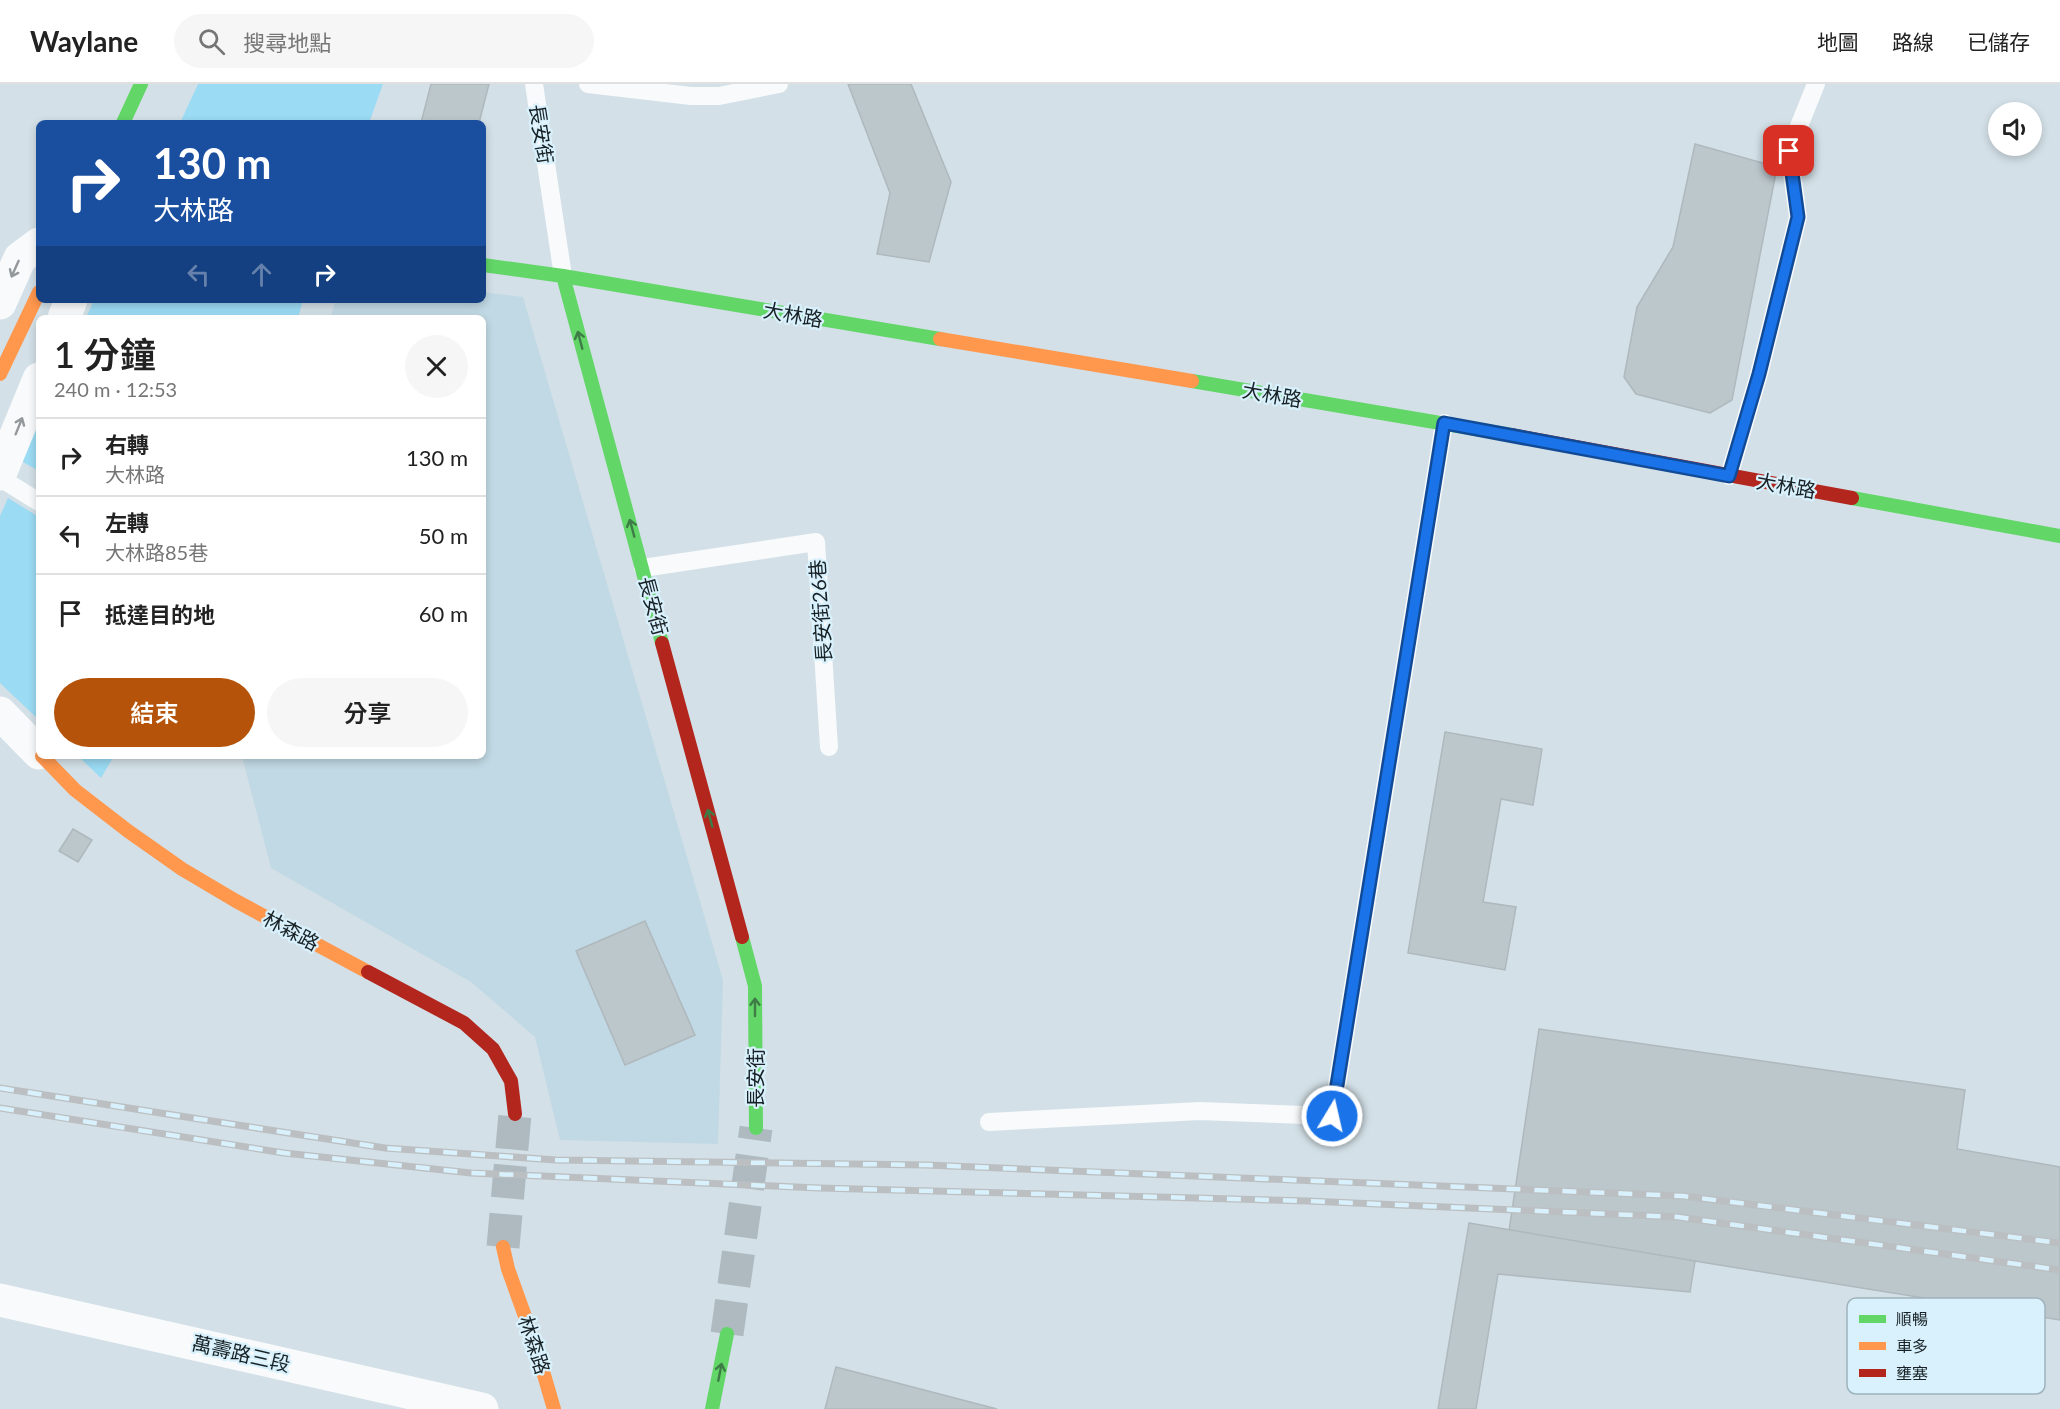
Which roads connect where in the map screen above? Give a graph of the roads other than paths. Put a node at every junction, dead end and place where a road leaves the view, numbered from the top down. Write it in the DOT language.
graph roads {
  1 [pos="141,84"];
  2 [pos="534,84"];
  3 [pos="588,84"];
  4 [pos="779,84"];
  5 [pos="1816,84"];
  6 [pos="124,120"];
  7 [pos="36,245"];
  8 [pos="486,265"];
  9 [pos="563,276"];
  10 [pos="36,298"];
  11 [pos="0,303"];
  12 [pos="0,374"];
  13 [pos="36,386"];
  14 [pos="1444,423"];
  15 [pos="0,474"];
  16 [pos="1729,476"];
  17 [pos="0,478"];
  18 [pos="36,500"];
  19 [pos="2060,536"];
  20 [pos="643,568"];
  21 [pos="0,713"];
  22 [pos="829,747"];
  23 [pos="36,750"];
  24 [pos="45,759"];
  25 [pos="515,1114"];
  26 [pos="988,1122"];
  27 [pos="756,1128"];
  28 [pos="503,1248"];
  29 [pos="0,1300"];
  30 [pos="727,1334"];
  31 [pos="371,1396"];
  32 [pos="482,1409"];
  33 [pos="554,1409"];
  34 [pos="712,1409"];
  1 -- 6 [label="street"];
  2 -- 9 [label="lane, 長安街"];
  3 -- 4 [label="lane"];
  5 -- 16 [label="lane"];
  7 -- 11 [label="street, one-way"];
  8 -- 9 [label="street, 大林路"];
  9 -- 14 [label="street, 大林路"];
  20 -- 9 [label="street, 長安街, one-way"];
  10 -- 12 [label="street"];
  15 -- 13 [label="street, one-way"];
  14 -- 16 [label="street, 大林路"];
  14 -- 26 [label="lane"];
  16 -- 19 [label="street, 大林路"];
  17 -- 18 [label="lane"];
  20 -- 22 [label="lane, 長安街26巷"];
  27 -- 20 [label="street, 長安街, one-way"];
  21 -- 23 [label="street, 林森路"];
  24 -- 25 [label="street, 林森路"];
  28 -- 33 [label="street, 林森路"];
  29 -- 31 [label="street, 萬壽路三段"];
  34 -- 30 [label="street, one-way"];
  31 -- 32 [label="street, 萬壽路三段"];
}
